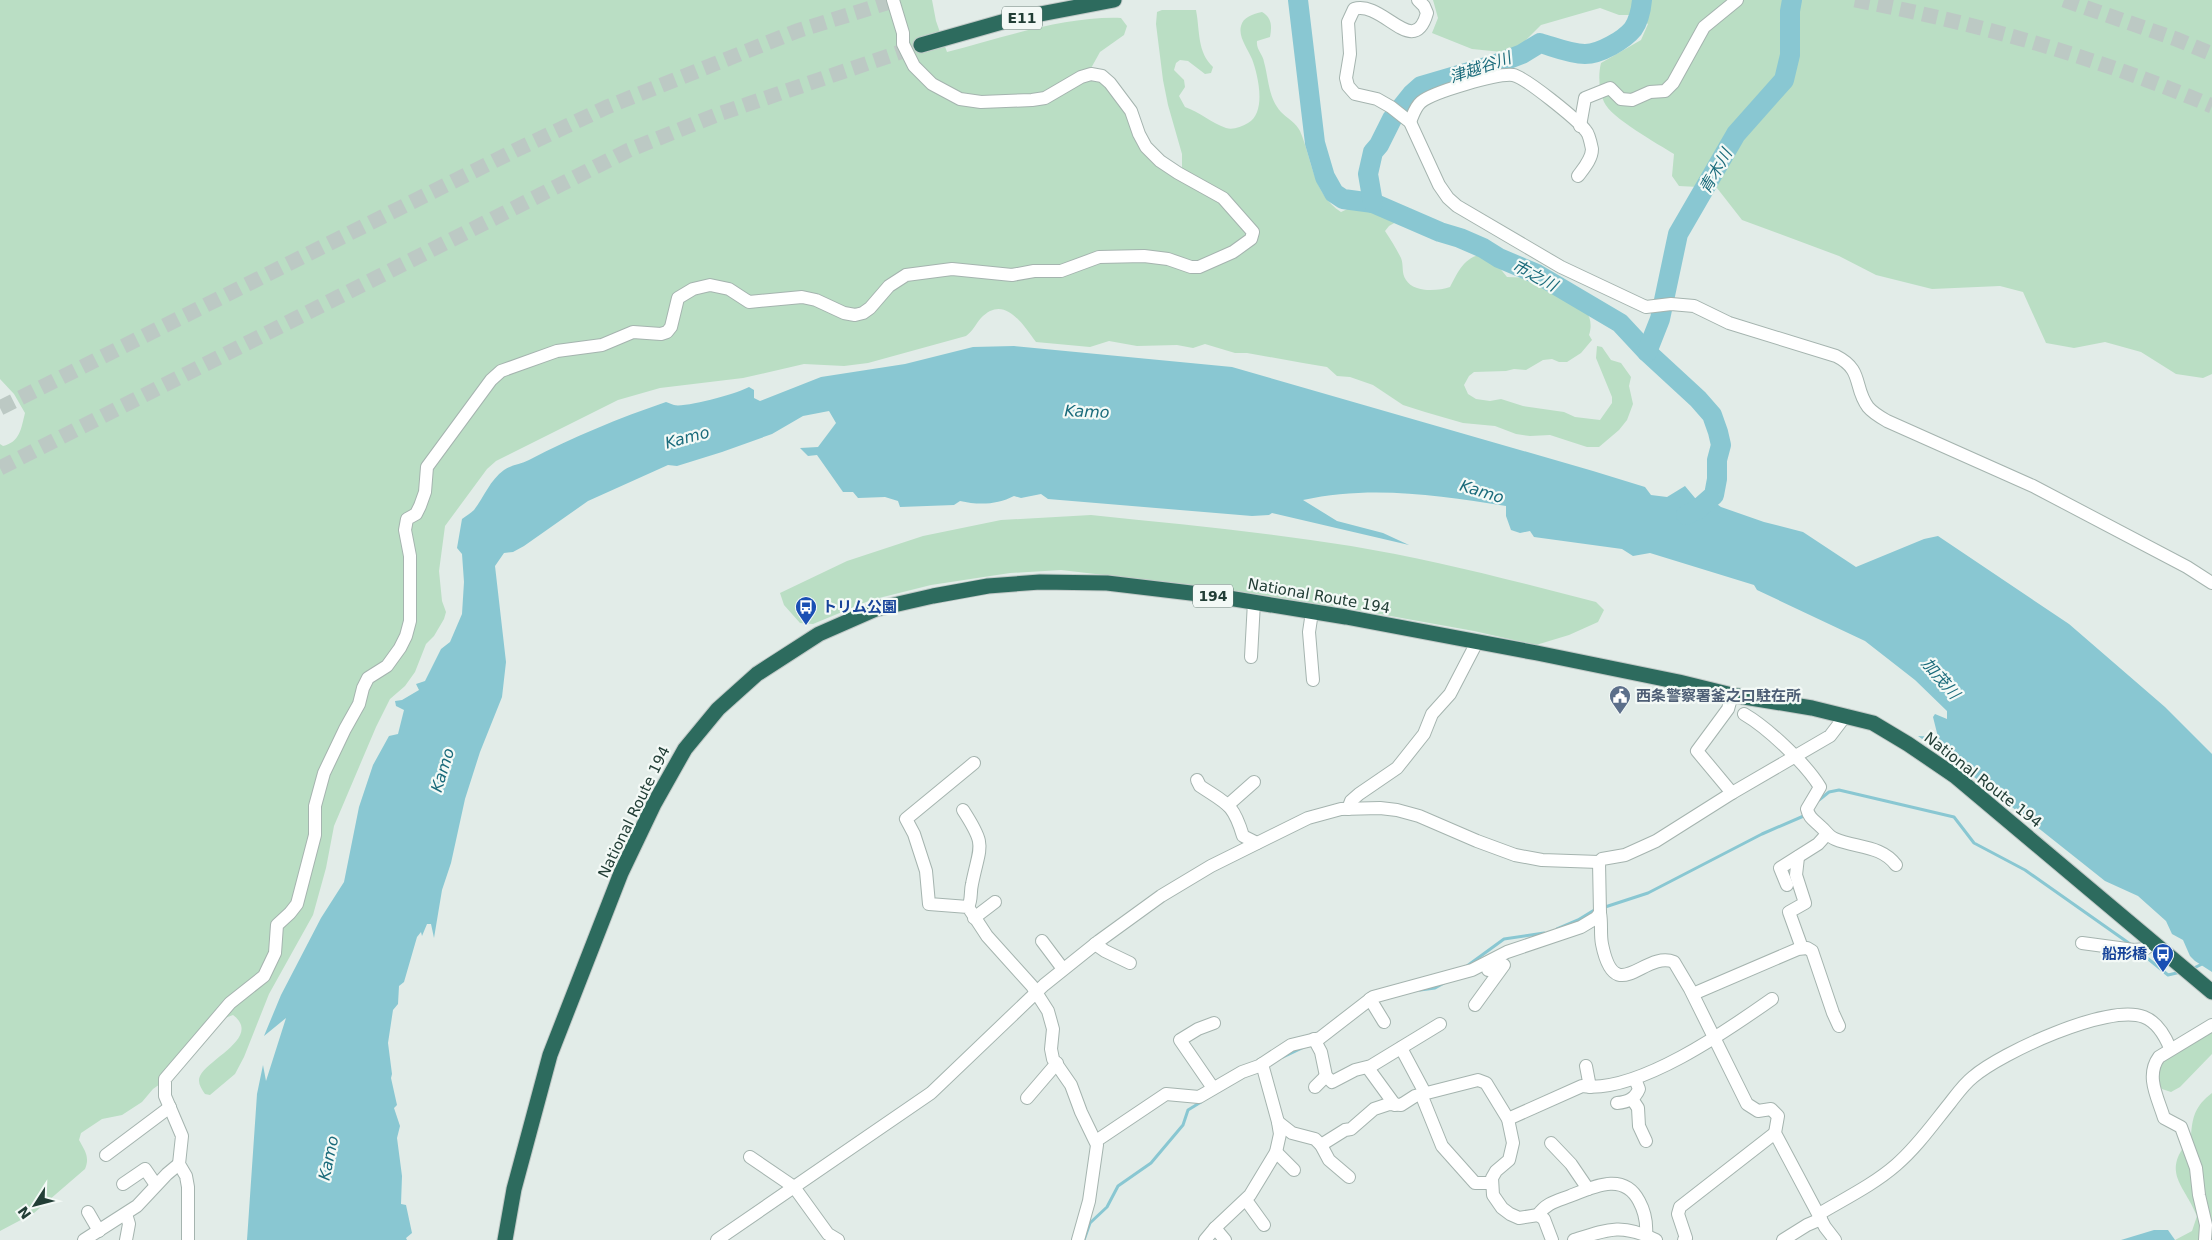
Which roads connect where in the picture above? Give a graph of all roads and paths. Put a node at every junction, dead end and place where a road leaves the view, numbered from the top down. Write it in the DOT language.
graph roads {
  1 [pos="893,0"];
  2 [pos="1114,0"];
  3 [pos="1418,0"];
  4 [pos="1737,0"];
  5 [pos="926,44"];
  6 [pos="1407,119"];
  7 [pos="1580,126"];
  8 [pos="1578,176"];
  9 [pos="2212,583"];
  10 [pos="1254,602"];
  11 [pos="1312,612"];
  12 [pos="1477,642"];
  13 [pos="1251,657"];
  14 [pos="1313,680"];
  15 [pos="1732,695"];
  16 [pos="1744,714"];
  17 [pos="1846,715"];
  18 [pos="1794,757"];
  19 [pos="974,763"];
  20 [pos="1197,780"];
  21 [pos="1254,782"];
  22 [pos="1732,793"];
  23 [pos="1228,805"];
  24 [pos="1348,809"];
  25 [pos="963,810"];
  26 [pos="1828,834"];
  27 [pos="1257,843"];
  28 [pos="1798,857"];
  29 [pos="1599,862"];
  30 [pos="1896,865"];
  31 [pos="1787,885"];
  32 [pos="995,902"];
  33 [pos="971,912"];
  34 [pos="1600,912"];
  35 [pos="1042,941"];
  36 [pos="2154,942"];
  37 [pos="2082,943"];
  38 [pos="1095,944"];
  39 [pos="1802,948"];
  40 [pos="1130,963"];
  41 [pos="1063,969"];
  42 [pos="1472,970"];
  43 [pos="1036,992"];
  44 [pos="2212,992"];
  45 [pos="1693,994"];
  46 [pos="1370,999"];
  47 [pos="1772,999"];
  48 [pos="1475,1005"];
  49 [pos="1384,1022"];
  50 [pos="1214,1023"];
  51 [pos="1440,1024"];
  52 [pos="2212,1024"];
  53 [pos="1839,1026"];
  54 [pos="1715,1038"];
  55 [pos="1314,1039"];
  56 [pos="1401,1048"];
  57 [pos="2170,1048"];
  58 [pos="1056,1063"];
  59 [pos="1262,1064"];
  60 [pos="1586,1066"];
  61 [pos="1368,1068"];
  62 [pos="1326,1076"];
  63 [pos="1634,1079"];
  64 [pos="1316,1087"];
  65 [pos="1590,1087"];
  66 [pos="1213,1088"];
  67 [pos="1423,1093"];
  68 [pos="1027,1098"];
  69 [pos="1632,1099"];
  70 [pos="1617,1103"];
  71 [pos="1395,1105"];
  72 [pos="170,1107"];
  73 [pos="1508,1119"];
  74 [pos="1278,1122"];
  75 [pos="1775,1133"];
  76 [pos="1096,1141"];
  77 [pos="1646,1141"];
  78 [pos="1552,1143"];
  79 [pos="1321,1145"];
  80 [pos="1276,1152"];
  81 [pos="106,1155"];
  82 [pos="750,1157"];
  83 [pos="180,1164"];
  84 [pos="1294,1170"];
  85 [pos="1350,1177"];
  86 [pos="1492,1183"];
  87 [pos="123,1184"];
  88 [pos="156,1186"];
  89 [pos="794,1187"];
  90 [pos="1588,1189"];
  91 [pos="1246,1200"];
  92 [pos="88,1212"];
  93 [pos="126,1214"];
  94 [pos="1538,1215"];
  95 [pos="1820,1217"];
  96 [pos="1264,1225"];
  97 [pos="1215,1228"];
  98 [pos="99,1231"];
  99 [pos="1651,1238"];
  100 [pos="84,1240"];
  101 [pos="126,1240"];
  102 [pos="188,1240"];
  103 [pos="505,1240"];
  104 [pos="717,1240"];
  105 [pos="838,1240"];
  106 [pos="1078,1240"];
  107 [pos="1205,1240"];
  108 [pos="1225,1240"];
  109 [pos="1552,1240"];
  110 [pos="1574,1240"];
  111 [pos="1684,1240"];
  112 [pos="1783,1240"];
  113 [pos="1835,1240"];
  114 [pos="2205,1240"];
  1 -- 72 [label="street"];
  2 -- 5 [label="highway, E11"];
  3 -- 6 [label="street"];
  4 -- 7 [label="street"];
  6 -- 7 [label="street"];
  6 -- 9 [label="street"];
  7 -- 8 [label="street"];
  10 -- 11 [label="highway, National Route 194 / 194"];
  10 -- 13 [label="street"];
  10 -- 103 [label="highway, National Route 194 / 194"];
  11 -- 12 [label="highway, National Route 194 / 194"];
  11 -- 14 [label="street"];
  12 -- 15 [label="highway, National Route 194 / 194"];
  12 -- 24 [label="street"];
  15 -- 17 [label="highway, National Route 194 / 194"];
  15 -- 22 [label="street"];
  16 -- 18 [label="street"];
  17 -- 18 [label="street"];
  17 -- 36 [label="highway, National Route 194 / 194"];
  18 -- 22 [label="street"];
  18 -- 26 [label="street"];
  19 -- 33 [label="street"];
  20 -- 23 [label="street"];
  21 -- 23 [label="street"];
  22 -- 29 [label="street"];
  23 -- 27 [label="street"];
  24 -- 27 [label="street"];
  24 -- 29 [label="street"];
  25 -- 33 [label="street"];
  26 -- 28 [label="street"];
  26 -- 30 [label="street"];
  27 -- 38 [label="street"];
  28 -- 31 [label="street"];
  28 -- 39 [label="street"];
  29 -- 34 [label="street"];
  32 -- 33 [label="street"];
  33 -- 43 [label="street"];
  34 -- 42 [label="street"];
  34 -- 45 [label="street"];
  35 -- 41 [label="street"];
  36 -- 37 [label="street"];
  36 -- 44 [label="highway, National Route 194 / 194"];
  38 -- 40 [label="street"];
  38 -- 41 [label="street"];
  39 -- 45 [label="street"];
  39 -- 53 [label="street"];
  41 -- 43 [label="street"];
  42 -- 46 [label="street"];
  42 -- 48 [label="street"];
  43 -- 58 [label="street"];
  43 -- 89 [label="street"];
  45 -- 54 [label="street"];
  46 -- 49 [label="street"];
  46 -- 55 [label="street"];
  47 -- 54 [label="street"];
  50 -- 66 [label="street"];
  51 -- 56 [label="street"];
  52 -- 57 [label="street"];
  54 -- 63 [label="street"];
  54 -- 75 [label="street"];
  55 -- 59 [label="street"];
  55 -- 62 [label="street"];
  56 -- 61 [label="street"];
  56 -- 67 [label="street"];
  57 -- 95 [label="street"];
  57 -- 114 [label="street"];
  58 -- 68 [label="street"];
  58 -- 76 [label="street"];
  59 -- 66 [label="street"];
  59 -- 74 [label="street"];
  60 -- 65 [label="street"];
  61 -- 62 [label="street"];
  61 -- 71 [label="street"];
  62 -- 64 [label="street"];
  63 -- 65 [label="street"];
  63 -- 69 [label="street"];
  65 -- 73 [label="street"];
  66 -- 76 [label="street"];
  67 -- 71 [label="street"];
  67 -- 73 [label="street"];
  67 -- 86 [label="street"];
  69 -- 70 [label="street"];
  69 -- 77 [label="street"];
  71 -- 79 [label="street"];
  72 -- 81 [label="street"];
  72 -- 83 [label="street"];
  73 -- 86 [label="street"];
  74 -- 79 [label="street"];
  74 -- 80 [label="street"];
  75 -- 95 [label="street"];
  75 -- 111 [label="street"];
  76 -- 106 [label="street"];
  78 -- 90 [label="street"];
  79 -- 85 [label="street"];
  80 -- 84 [label="street"];
  80 -- 91 [label="street"];
  82 -- 89 [label="street"];
  83 -- 88 [label="street"];
  83 -- 102 [label="street"];
  86 -- 94 [label="street"];
  87 -- 88 [label="street"];
  88 -- 93 [label="street"];
  89 -- 104 [label="street"];
  89 -- 105 [label="street"];
  90 -- 94 [label="street"];
  90 -- 99 [label="street"];
  91 -- 96 [label="street"];
  91 -- 97 [label="street"];
  92 -- 98 [label="street"];
  93 -- 98 [label="street"];
  93 -- 101 [label="street"];
  94 -- 109 [label="street"];
  95 -- 112 [label="street"];
  95 -- 113 [label="street"];
  97 -- 107 [label="street"];
  97 -- 108 [label="street"];
  98 -- 100 [label="street"];
  99 -- 110 [label="street"];
}
